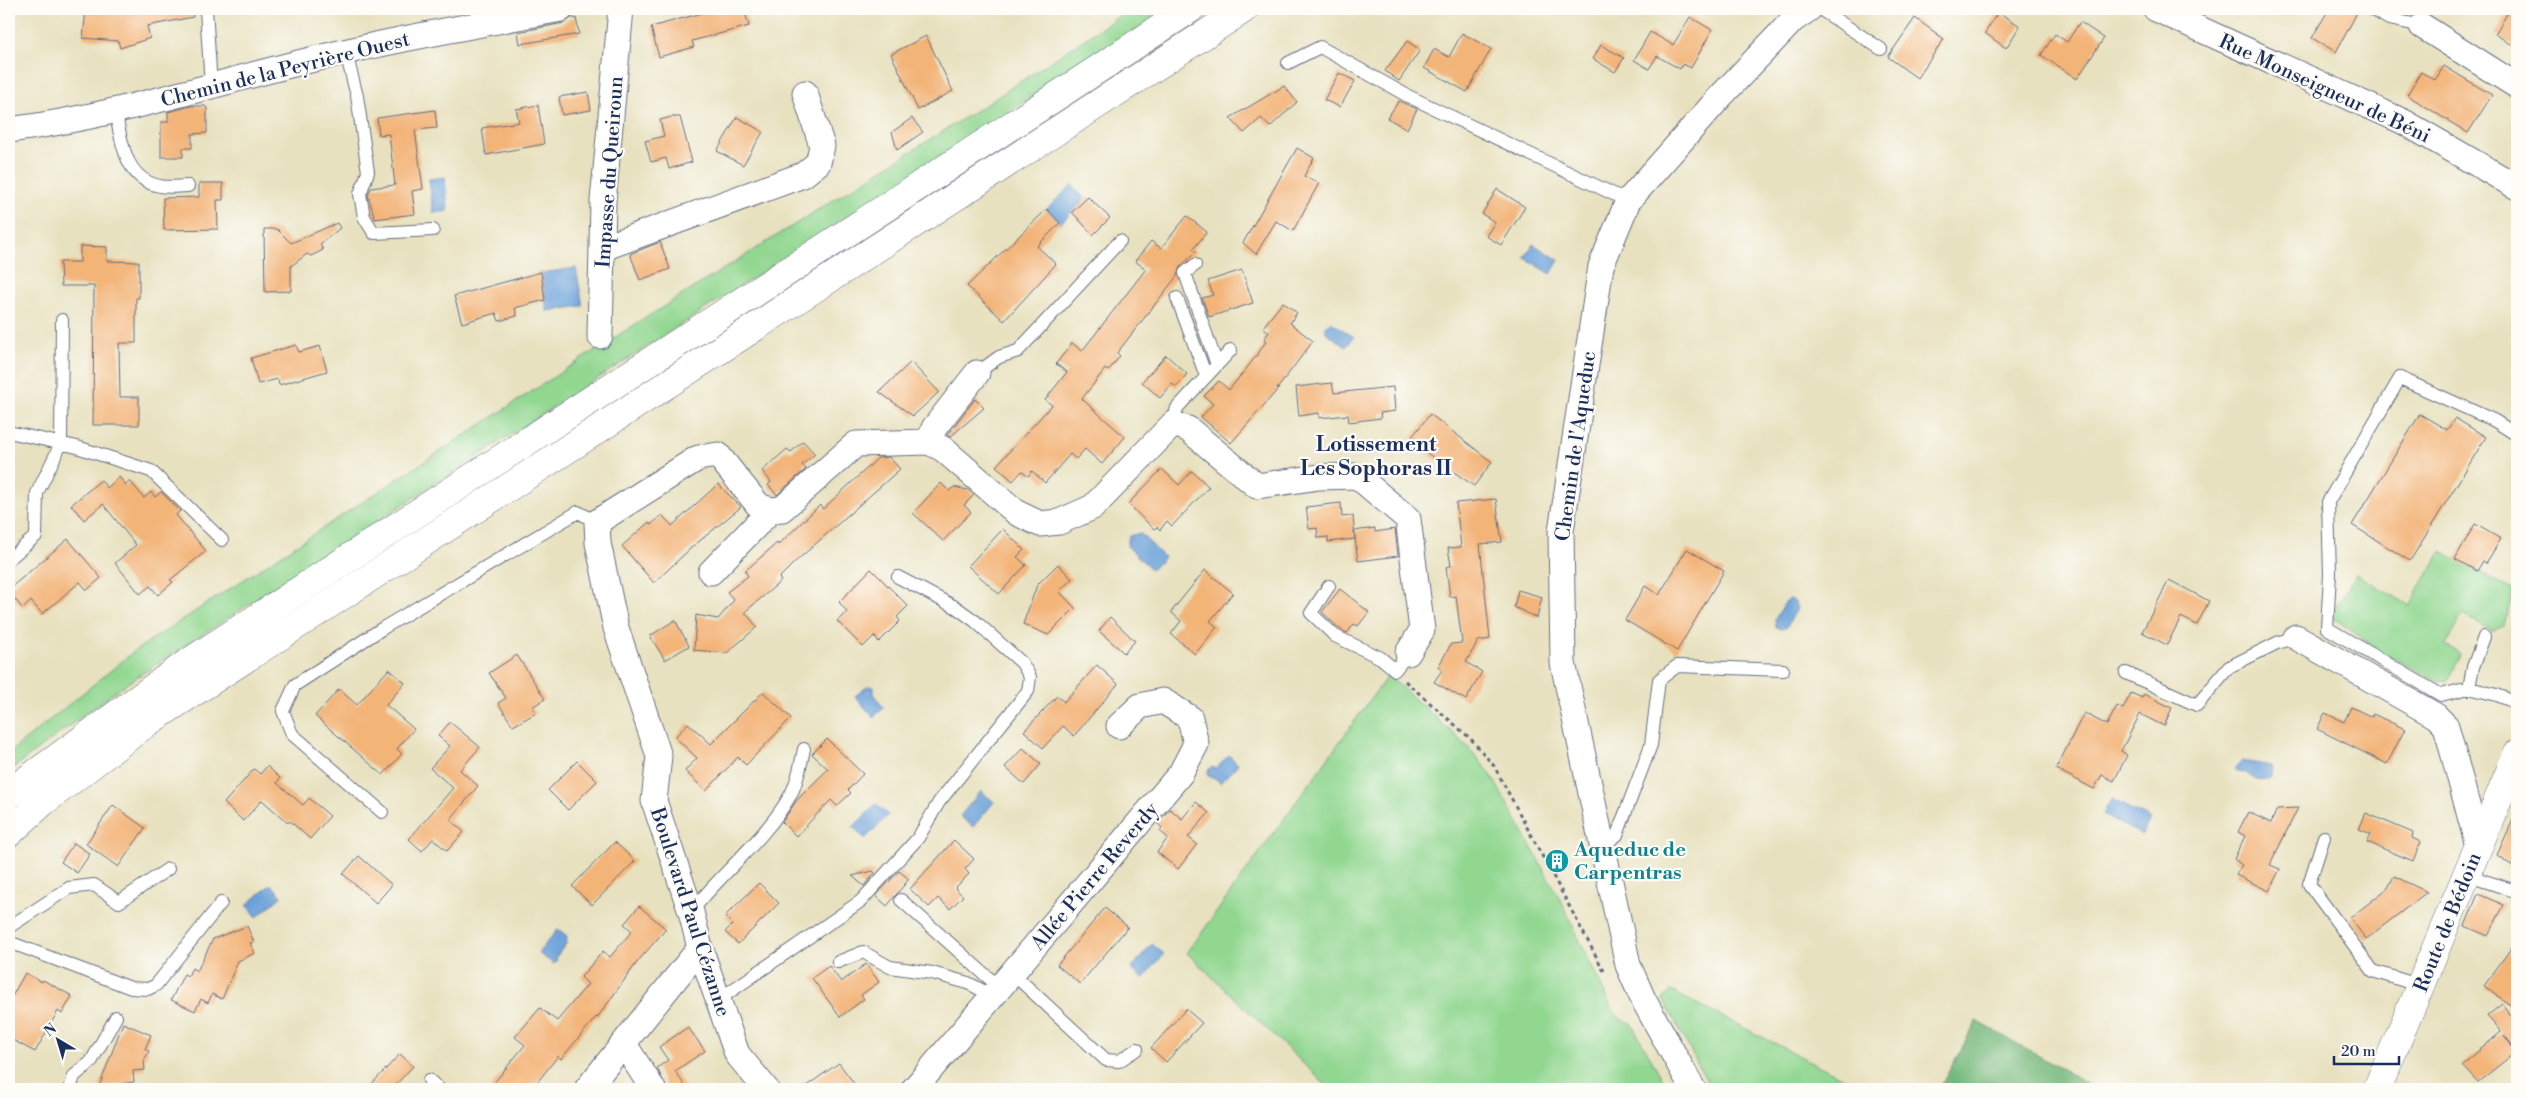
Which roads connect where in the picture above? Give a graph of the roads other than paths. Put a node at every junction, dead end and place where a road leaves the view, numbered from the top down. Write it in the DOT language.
graph roads {
  1 [pos="206,9"];
  2 [pos="561,9"];
  3 [pos="621,9"];
  4 [pos="1190,9"];
  5 [pos="1244,9"];
  6 [pos="1809,9"];
  7 [pos="1820,9"];
  8 [pos="2156,9"];
  9 [pos="2372,9"];
  10 [pos="515,13"];
  11 [pos="2422,26"];
  12 [pos="1881,49"];
  13 [pos="346,52"];
  14 [pos="1288,63"];
  15 [pos="211,86"];
  16 [pos="2517,86"];
  17 [pos="805,93"];
  18 [pos="115,111"];
  19 [pos="9,130"];
  20 [pos="188,186"];
  21 [pos="2517,187"];
  22 [pos="1628,201"];
  23 [pos="433,230"];
  24 [pos="1120,241"];
  25 [pos="603,248"];
  26 [pos="1195,265"];
  27 [pos="1177,298"];
  28 [pos="62,320"];
  29 [pos="600,336"];
  30 [pos="1231,350"];
  31 [pos="1217,365"];
  32 [pos="977,373"];
  33 [pos="1206,376"];
  34 [pos="1173,424"];
  35 [pos="9,432"];
  36 [pos="2517,435"];
  37 [pos="929,442"];
  38 [pos="61,444"];
  39 [pos="771,510"];
  40 [pos="597,522"];
  41 [pos="222,540"];
  42 [pos="9,559"];
  43 [pos="711,572"];
  44 [pos="898,577"];
  45 [pos="1329,586"];
  46 [pos="2296,637"];
  47 [pos="2484,637"];
  48 [pos="1408,653"];
  49 [pos="1783,670"];
  50 [pos="2126,674"];
  51 [pos="2469,688"];
  52 [pos="2517,703"];
  53 [pos="1120,726"];
  54 [pos="804,749"];
  55 [pos="2517,754"];
  56 [pos="9,795"];
  57 [pos="382,812"];
  58 [pos="9,833"];
  59 [pos="2324,837"];
  60 [pos="1602,846"];
  61 [pos="2478,846"];
  62 [pos="168,869"];
  63 [pos="2466,876"];
  64 [pos="2517,889"];
  65 [pos="902,900"];
  66 [pos="221,903"];
  67 [pos="690,912"];
  68 [pos="9,927"];
  69 [pos="9,942"];
  70 [pos="700,948"];
  71 [pos="838,962"];
  72 [pos="1001,986"];
  73 [pos="2420,986"];
  74 [pos="718,1000"];
  75 [pos="116,1017"];
  76 [pos="624,1044"];
  77 [pos="1137,1049"];
  78 [pos="70,1089"];
  79 [pos="587,1089"];
  80 [pos="653,1089"];
  81 [pos="766,1089"];
  82 [pos="914,1089"];
  83 [pos="1693,1089"];
  84 [pos="2377,1089"];
  1 -- 15 [label="lane"];
  2 -- 10 [label="street, Chemin de la Peyrière Ouest"];
  3 -- 25 [label="street, Impasse du Queiroun"];
  4 -- 56 [label="main road"];
  5 -- 58 [label="main road"];
  6 -- 22 [label="street, Chemin de l'Aqueduc"];
  7 -- 12 [label="lane"];
  8 -- 21 [label="street, Rue Monseigneur de Béni"];
  9 -- 11 [label="lane"];
  10 -- 13 [label="street, Chemin de la Peyrière Ouest"];
  11 -- 16 [label="street"];
  13 -- 15 [label="street, Chemin de la Peyrière Ouest"];
  13 -- 23 [label="lane"];
  14 -- 22 [label="lane"];
  15 -- 18 [label="street, Chemin de la Peyrière Ouest"];
  17 -- 25 [label="street"];
  18 -- 19 [label="street, Chemin de la Peyrière Ouest"];
  18 -- 20 [label="lane"];
  22 -- 60 [label="street, Chemin de l'Aqueduc"];
  24 -- 32 [label="lane"];
  25 -- 29 [label="street, Impasse du Queiroun"];
  26 -- 31 [label="lane"];
  27 -- 33 [label="lane"];
  28 -- 38 [label="lane"];
  30 -- 31 [label="lane"];
  31 -- 33 [label="lane"];
  32 -- 37 [label="street"];
  33 -- 34 [label="lane"];
  34 -- 37 [label="street"];
  34 -- 48 [label="street"];
  35 -- 38 [label="lane"];
  36 -- 51 [label="lane"];
  37 -- 39 [label="street"];
  38 -- 41 [label="lane"];
  38 -- 42 [label="lane"];
  39 -- 40 [label="street"];
  39 -- 43 [label="street"];
  40 -- 57 [label="lane"];
  40 -- 67 [label="street, Boulevard Paul Cézanne"];
  44 -- 74 [label="lane"];
  45 -- 48 [label="lane"];
  46 -- 50 [label="lane"];
  46 -- 61 [label="street"];
  47 -- 51 [label="lane"];
  49 -- 60 [label="lane"];
  51 -- 52 [label="lane"];
  53 -- 72 [label="street, Allée Pierre Reverdy"];
  54 -- 67 [label="lane"];
  55 -- 61 [label="main road, Route de Bédoin"];
  59 -- 73 [label="lane"];
  60 -- 83 [label="street, Chemin de l'Aqueduc"];
  61 -- 63 [label="main road, Route de Bédoin"];
  62 -- 68 [label="lane"];
  63 -- 64 [label="lane"];
  63 -- 73 [label="main road, Route de Bédoin"];
  65 -- 72 [label="lane"];
  66 -- 69 [label="lane"];
  67 -- 70 [label="street, Boulevard Paul Cézanne"];
  70 -- 74 [label="street, Boulevard Paul Cézanne"];
  70 -- 76 [label="street"];
  71 -- 72 [label="lane"];
  72 -- 77 [label="lane"];
  72 -- 82 [label="street, Allée Pierre Reverdy"];
  73 -- 84 [label="main road, Route de Bédoin"];
  74 -- 81 [label="street, Boulevard Paul Cézanne"];
  75 -- 78 [label="lane"];
  76 -- 79 [label="street"];
  76 -- 80 [label="street"];
}
